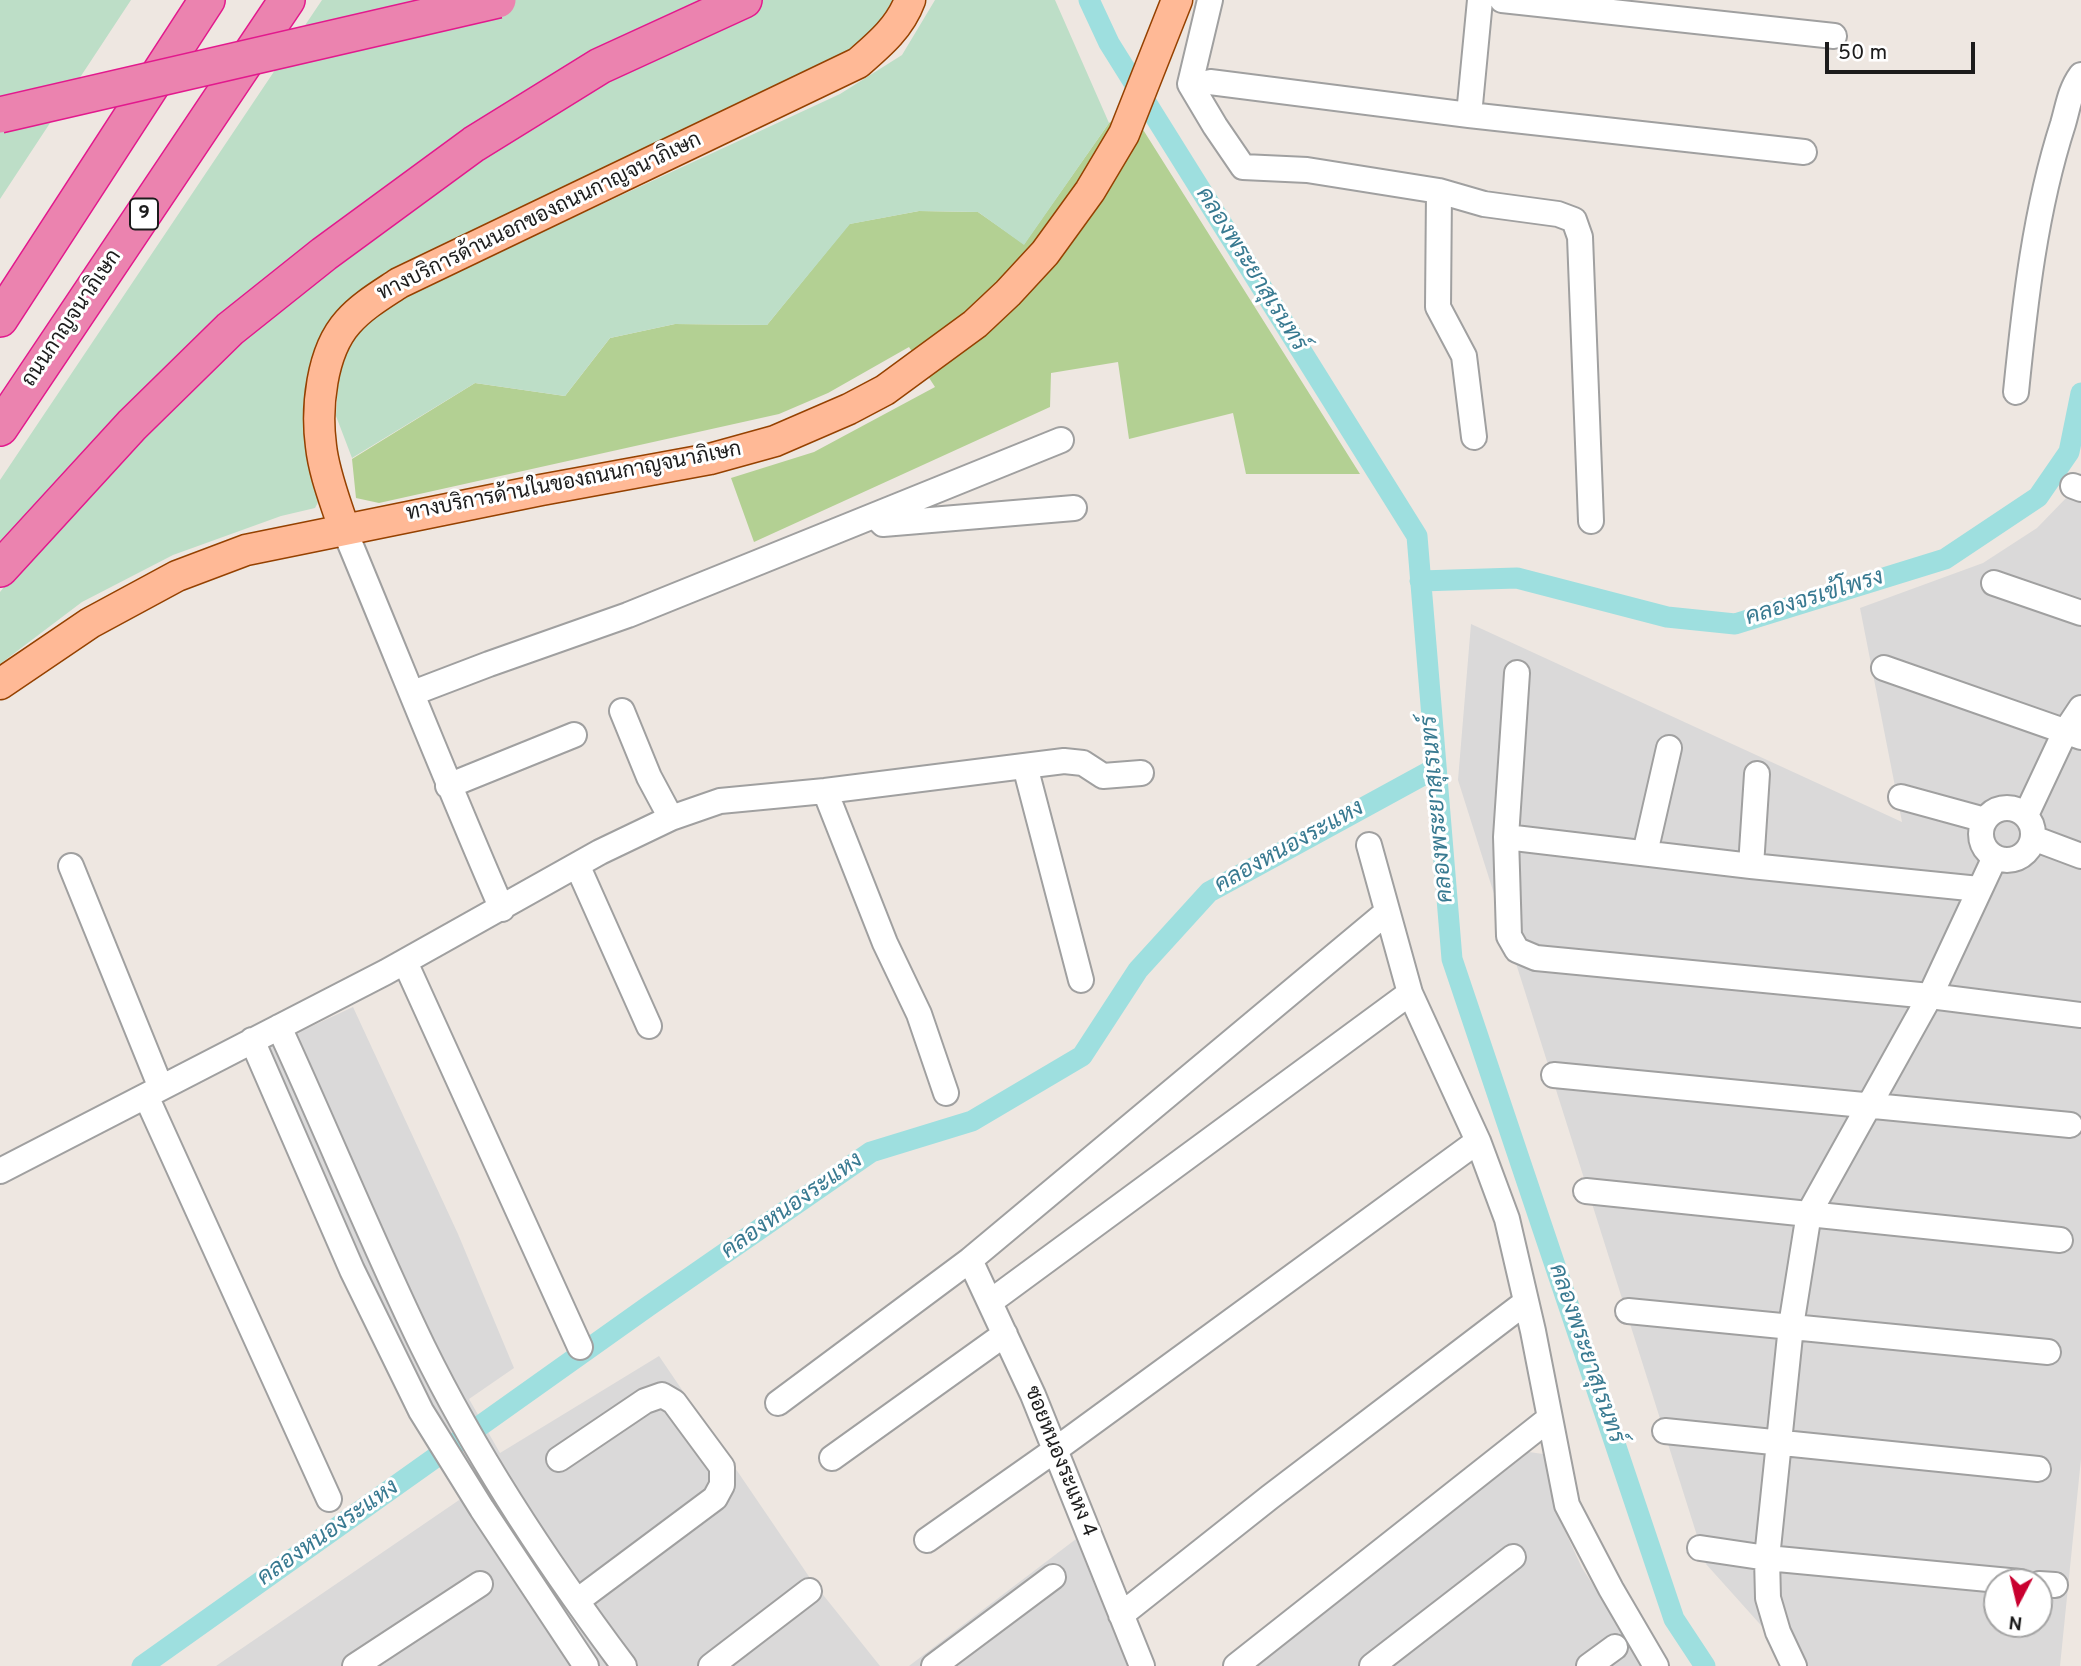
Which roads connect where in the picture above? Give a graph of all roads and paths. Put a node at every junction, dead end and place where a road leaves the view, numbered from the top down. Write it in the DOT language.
graph roads {
  1 [pos="207,0"];
  2 [pos="287,0"];
  3 [pos="498,0"];
  4 [pos="744,0"];
  5 [pos="910,0"];
  6 [pos="1177,0"];
  7 [pos="1210,0"];
  8 [pos="1480,0"];
  9 [pos="1502,0"];
  10 [pos="1834,36"];
  11 [pos="2081,75"];
  12 [pos="1210,82"];
  13 [pos="0,115"];
  14 [pos="1469,115"];
  15 [pos="1804,152"];
  16 [pos="1439,191"];
  17 [pos="5,310"];
  18 [pos="2016,392"];
  19 [pos="0,428"];
  20 [pos="1474,438"];
  21 [pos="1061,440"];
  22 [pos="1074,508"];
  23 [pos="881,518"];
  24 [pos="1591,521"];
  25 [pos="344,529"];
  26 [pos="0,569"];
  27 [pos="1994,583"];
  28 [pos="2081,613"];
  29 [pos="1884,668"];
  30 [pos="1517,673"];
  31 [pos="0,684"];
  32 [pos="415,698"];
  33 [pos="2081,708"];
  34 [pos="622,711"];
  35 [pos="574,735"];
  36 [pos="2073,735"];
  37 [pos="1669,748"];
  38 [pos="1025,766"];
  39 [pos="1141,773"];
  40 [pos="1757,774"];
  41 [pos="448,786"];
  42 [pos="825,791"];
  43 [pos="1901,797"];
  44 [pos="671,818"];
  45 [pos="1985,820"];
  46 [pos="2029,826"];
  47 [pos="1506,837"];
  48 [pos="1369,845"];
  49 [pos="1645,853"];
  50 [pos="2081,856"];
  51 [pos="1995,857"];
  52 [pos="71,866"];
  53 [pos="1751,866"];
  54 [pos="578,867"];
  55 [pos="1979,889"];
  56 [pos="502,909"];
  57 [pos="1387,912"];
  58 [pos="405,962"];
  59 [pos="1081,981"];
  60 [pos="1410,993"];
  61 [pos="1930,996"];
  62 [pos="2081,1015"];
  63 [pos="649,1026"];
  64 [pos="279,1027"];
  65 [pos="252,1040"];
  66 [pos="1554,1075"];
  67 [pos="154,1092"];
  68 [pos="946,1093"];
  69 [pos="1869,1106"];
  70 [pos="2070,1125"];
  71 [pos="1478,1141"];
  72 [pos="0,1171"];
  73 [pos="1586,1191"];
  74 [pos="1810,1213"];
  75 [pos="2060,1240"];
  76 [pos="970,1261"];
  77 [pos="990,1302"];
  78 [pos="1526,1302"];
  79 [pos="1628,1311"];
  80 [pos="1791,1326"];
  81 [pos="1005,1334"];
  82 [pos="424,1347"];
  83 [pos="580,1347"];
  84 [pos="2048,1352"];
  85 [pos="398,1363"];
  86 [pos="778,1403"];
  87 [pos="1550,1418"];
  88 [pos="1665,1431"];
  89 [pos="1779,1443"];
  90 [pos="1055,1450"];
  91 [pos="832,1458"];
  92 [pos="559,1460"];
  93 [pos="2038,1469"];
  94 [pos="506,1494"];
  95 [pos="329,1499"];
  96 [pos="482,1510"];
  97 [pos="927,1540"];
  98 [pos="1700,1548"];
  99 [pos="1513,1558"];
  100 [pos="1767,1558"];
  101 [pos="1053,1577"];
  102 [pos="1983,1578"];
  103 [pos="480,1584"];
  104 [pos="809,1591"];
  105 [pos="578,1601"];
  106 [pos="1121,1615"];
  107 [pos="1615,1647"];
  108 [pos="610,1661"];
  109 [pos="1386,1662"];
  110 [pos="355,1666"];
  111 [pos="586,1666"];
  112 [pos="711,1666"];
  113 [pos="934,1666"];
  114 [pos="1142,1666"];
  115 [pos="1236,1666"];
  116 [pos="1589,1666"];
  117 [pos="1656,1666"];
  118 [pos="1794,1666"];
  1 -- 17 [label="highway"];
  2 -- 19 [label="highway, ถนนกาญจนาภิเษก / 9"];
  3 -- 13 [label="highway, bridge"];
  4 -- 26 [label="highway"];
  5 -- 25 [label="main road, ทางบริการด้านนอกของถนนกาญจนาภิเษก"];
  6 -- 25 [label="main road, ทางบริการด้านในของถนนกาญจนาภิเษก"];
  7 -- 16 [label="street"];
  8 -- 14 [label="street"];
  9 -- 10 [label="street"];
  11 -- 18 [label="street"];
  12 -- 14 [label="street"];
  14 -- 15 [label="street"];
  16 -- 20 [label="street"];
  16 -- 24 [label="street"];
  21 -- 23 [label="street"];
  22 -- 23 [label="street"];
  23 -- 32 [label="street"];
  25 -- 31 [label="main road, ทางบริการด้านในของถนนกาญจนาภิเษก"];
  25 -- 32 [label="street"];
  27 -- 28 [label="street"];
  29 -- 36 [label="street"];
  30 -- 47 [label="street"];
  32 -- 41 [label="street"];
  33 -- 36 [label="street"];
  34 -- 44 [label="street"];
  35 -- 41 [label="street"];
  36 -- 46 [label="street"];
  37 -- 49 [label="street"];
  38 -- 39 [label="street"];
  38 -- 42 [label="street"];
  38 -- 59 [label="street"];
  40 -- 53 [label="street"];
  41 -- 56 [label="street"];
  42 -- 44 [label="street"];
  42 -- 68 [label="street"];
  43 -- 45 [label="street"];
  44 -- 54 [label="street"];
  45 -- 46 [label="street"];
  45 -- 51 [label="street"];
  46 -- 50 [label="street"];
  46 -- 51 [label="street"];
  47 -- 49 [label="street"];
  47 -- 61 [label="street"];
  48 -- 57 [label="street"];
  49 -- 53 [label="street"];
  51 -- 55 [label="street"];
  52 -- 67 [label="street"];
  53 -- 55 [label="street"];
  54 -- 56 [label="street"];
  54 -- 63 [label="street"];
  55 -- 61 [label="street"];
  56 -- 58 [label="street"];
  57 -- 60 [label="street"];
  57 -- 76 [label="street"];
  58 -- 64 [label="street"];
  58 -- 83 [label="street"];
  60 -- 71 [label="street"];
  60 -- 77 [label="street"];
  61 -- 62 [label="street"];
  61 -- 69 [label="street"];
  64 -- 65 [label="street"];
  64 -- 82 [label="street"];
  65 -- 67 [label="street"];
  65 -- 85 [label="street"];
  66 -- 69 [label="street"];
  67 -- 72 [label="street"];
  67 -- 95 [label="street"];
  69 -- 70 [label="street"];
  69 -- 74 [label="street"];
  71 -- 78 [label="street"];
  71 -- 90 [label="street"];
  73 -- 74 [label="street"];
  74 -- 75 [label="street"];
  74 -- 80 [label="street"];
  76 -- 77 [label="street, ซอยหนองระแหง 4"];
  76 -- 86 [label="street"];
  77 -- 81 [label="street, ซอยหนองระแหง 4"];
  78 -- 87 [label="street"];
  78 -- 106 [label="street"];
  79 -- 80 [label="street"];
  80 -- 84 [label="street"];
  80 -- 89 [label="street"];
  81 -- 90 [label="street, ซอยหนองระแหง 4"];
  81 -- 91 [label="street"];
  82 -- 85 [label="street"];
  82 -- 94 [label="street"];
  85 -- 96 [label="street"];
  87 -- 115 [label="street"];
  87 -- 117 [label="street"];
  88 -- 89 [label="street"];
  89 -- 93 [label="street"];
  89 -- 100 [label="street"];
  90 -- 97 [label="street"];
  90 -- 106 [label="street, ซอยหนองระแหง 4"];
  92 -- 105 [label="street"];
  94 -- 96 [label="street"];
  94 -- 105 [label="street"];
  96 -- 111 [label="street"];
  98 -- 100 [label="street"];
  99 -- 109 [label="street"];
  100 -- 102 [label="street"];
  100 -- 118 [label="street"];
  101 -- 113 [label="street"];
  103 -- 110 [label="street"];
  104 -- 112 [label="street"];
  105 -- 108 [label="street"];
  106 -- 114 [label="street, ซอยหนองระแหง 4"];
  107 -- 116 [label="street"];
}
